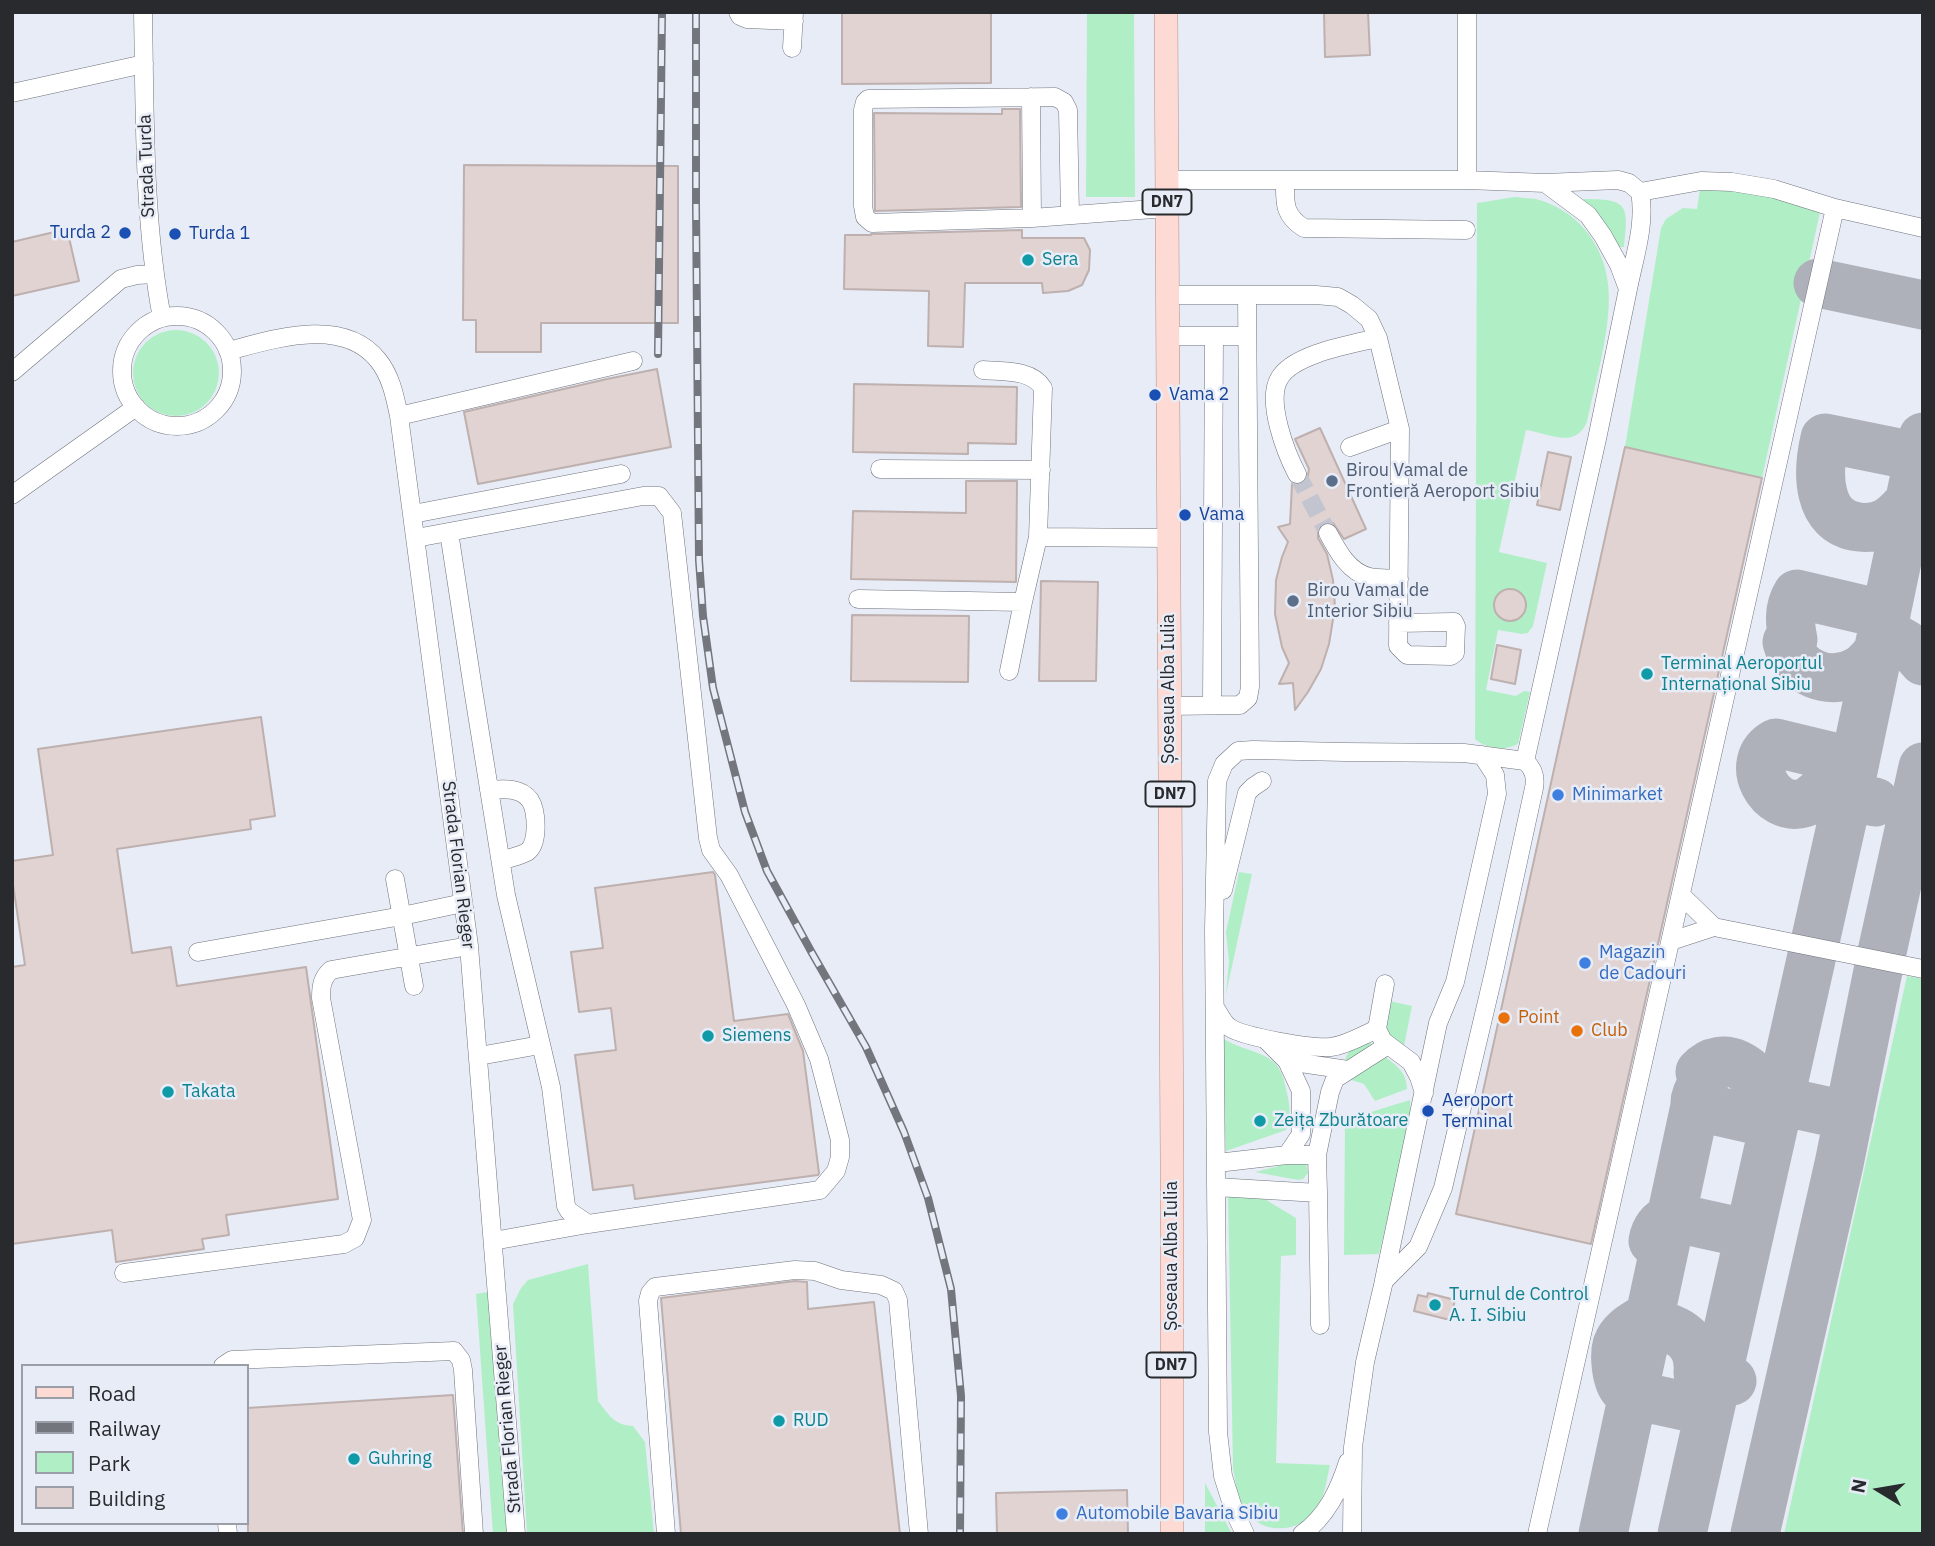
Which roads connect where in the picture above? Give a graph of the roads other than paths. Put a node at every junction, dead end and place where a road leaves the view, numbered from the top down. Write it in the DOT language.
graph roads {
  1 [pos="143,12"];
  2 [pos="738,12"];
  3 [pos="1166,12"];
  4 [pos="1467,12"];
  5 [pos="794,16"];
  6 [pos="792,47"];
  7 [pos="144,64"];
  8 [pos="12,93"];
  9 [pos="1031,97"];
  10 [pos="1167,180"];
  11 [pos="1284,180"];
  12 [pos="1467,180"];
  13 [pos="1545,183"];
  14 [pos="1640,192"];
  15 [pos="1167,208"];
  16 [pos="1835,208"];
  17 [pos="1070,215"];
  18 [pos="1031,218"];
  19 [pos="1923,228"];
  20 [pos="1466,230"];
  21 [pos="154,274"];
  22 [pos="1628,289"];
  23 [pos="1167,295"];
  24 [pos="1247,295"];
  25 [pos="162,318"];
  26 [pos="1168,336"];
  27 [pos="1214,336"];
  28 [pos="1247,336"];
  29 [pos="1378,338"];
  30 [pos="229,351"];
  31 [pos="633,361"];
  32 [pos="983,370"];
  33 [pos="12,372"];
  34 [pos="136,407"];
  35 [pos="400,416"];
  36 [pos="1401,429"];
  37 [pos="1350,447"];
  38 [pos="880,469"];
  39 [pos="1041,470"];
  40 [pos="621,474"];
  41 [pos="1297,474"];
  42 [pos="12,495"];
  43 [pos="413,514"];
  44 [pos="449,532"];
  45 [pos="1328,533"];
  46 [pos="1038,537"];
  47 [pos="416,538"];
  48 [pos="1168,538"];
  49 [pos="1399,579"];
  50 [pos="858,599"];
  51 [pos="1023,602"];
  52 [pos="1398,623"];
  53 [pos="1009,671"];
  54 [pos="1212,705"];
  55 [pos="1169,706"];
  56 [pos="1482,755"];
  57 [pos="1525,761"];
  58 [pos="1262,781"];
  59 [pos="489,790"];
  60 [pos="501,861"];
  61 [pos="395,879"];
  62 [pos="1681,895"];
  63 [pos="463,903"];
  64 [pos="402,915"];
  65 [pos="1714,927"];
  66 [pos="1214,930"];
  67 [pos="1671,941"];
  68 [pos="469,946"];
  69 [pos="198,952"];
  70 [pos="410,956"];
  71 [pos="1923,970"];
  72 [pos="1385,984"];
  73 [pos="414,986"];
  74 [pos="1216,1009"];
  75 [pos="1377,1029"];
  76 [pos="1265,1039"];
  77 [pos="540,1045"];
  78 [pos="1388,1045"];
  79 [pos="479,1056"];
  80 [pos="1287,1061"];
  81 [pos="1348,1070"];
  82 [pos="1424,1093"];
  83 [pos="1287,1155"];
  84 [pos="1317,1156"];
  85 [pos="1217,1163"];
  86 [pos="1216,1187"];
  87 [pos="1318,1193"];
  88 [pos="588,1224"];
  89 [pos="493,1241"];
  90 [pos="124,1273"];
  91 [pos="1384,1281"];
  92 [pos="1320,1325"];
  93 [pos="226,1364"];
  94 [pos="1353,1447"];
  95 [pos="1247,1532"];
  96 [pos="474,1534"];
  97 [pos="516,1534"];
  98 [pos="666,1534"];
  99 [pos="919,1534"];
  100 [pos="1172,1534"];
  101 [pos="1302,1534"];
  102 [pos="1352,1534"];
  103 [pos="1537,1534"];
  1 -- 7 [label="street, Strada Turda"];
  2 -- 5 [label="street"];
  3 -- 10 [label="main road, Șoseaua Alba Iulia / DN7"];
  4 -- 12 [label="street"];
  5 -- 6 [label="street"];
  7 -- 8 [label="street"];
  7 -- 21 [label="street, Strada Turda"];
  9 -- 17 [label="street"];
  9 -- 18 [label="street"];
  9 -- 18 [label="street"];
  10 -- 11 [label="street"];
  10 -- 15 [label="main road, Șoseaua Alba Iulia / DN7"];
  11 -- 12 [label="street"];
  11 -- 20 [label="street"];
  12 -- 13 [label="street"];
  13 -- 14 [label="street"];
  13 -- 22 [label="street"];
  14 -- 16 [label="street"];
  14 -- 22 [label="street"];
  15 -- 17 [label="street"];
  15 -- 23 [label="main road, Șoseaua Alba Iulia / DN7"];
  16 -- 19 [label="street"];
  16 -- 62 [label="street"];
  17 -- 18 [label="street"];
  21 -- 25 [label="street, Strada Turda"];
  21 -- 33 [label="street"];
  22 -- 57 [label="street"];
  23 -- 24 [label="street"];
  23 -- 26 [label="main road, Șoseaua Alba Iulia / DN7"];
  24 -- 28 [label="street"];
  24 -- 29 [label="street"];
  25 -- 30 [label="street"];
  25 -- 34 [label="street"];
  26 -- 27 [label="street"];
  26 -- 48 [label="main road, Șoseaua Alba Iulia / DN7"];
  27 -- 28 [label="street"];
  27 -- 54 [label="street"];
  28 -- 54 [label="street"];
  29 -- 36 [label="street"];
  29 -- 41 [label="street"];
  30 -- 34 [label="street"];
  30 -- 35 [label="street, Strada Florian Rieger"];
  31 -- 35 [label="street"];
  32 -- 39 [label="street"];
  34 -- 42 [label="street"];
  35 -- 43 [label="street, Strada Florian Rieger"];
  36 -- 37 [label="street"];
  36 -- 49 [label="street"];
  38 -- 39 [label="street"];
  39 -- 46 [label="street"];
  40 -- 43 [label="street"];
  43 -- 47 [label="street, Strada Florian Rieger"];
  44 -- 47 [label="street"];
  44 -- 59 [label="street"];
  44 -- 88 [label="street"];
  45 -- 49 [label="street"];
  46 -- 48 [label="street"];
  46 -- 51 [label="street"];
  47 -- 63 [label="street, Strada Florian Rieger"];
  48 -- 55 [label="main road, Șoseaua Alba Iulia / DN7"];
  49 -- 52 [label="street"];
  50 -- 51 [label="street"];
  51 -- 53 [label="street"];
  54 -- 55 [label="street"];
  55 -- 100 [label="main road, Șoseaua Alba Iulia / DN7"];
  56 -- 57 [label="street"];
  56 -- 66 [label="street"];
  56 -- 82 [label="street"];
  57 -- 91 [label="street"];
  58 -- 66 [label="street"];
  59 -- 60 [label="street"];
  59 -- 60 [label="street"];
  60 -- 77 [label="street"];
  61 -- 64 [label="street"];
  62 -- 65 [label="street"];
  62 -- 67 [label="street"];
  63 -- 64 [label="street"];
  63 -- 68 [label="street, Strada Florian Rieger"];
  64 -- 69 [label="street"];
  64 -- 70 [label="street"];
  65 -- 67 [label="street"];
  65 -- 71 [label="street"];
  66 -- 74 [label="street"];
  67 -- 103 [label="street"];
  68 -- 70 [label="street"];
  68 -- 79 [label="street, Strada Florian Rieger"];
  70 -- 73 [label="street"];
  70 -- 90 [label="street"];
  72 -- 75 [label="street"];
  74 -- 76 [label="street"];
  74 -- 85 [label="street"];
  75 -- 76 [label="street"];
  75 -- 78 [label="street"];
  76 -- 80 [label="street"];
  77 -- 79 [label="street"];
  77 -- 88 [label="street"];
  78 -- 81 [label="street"];
  78 -- 82 [label="street"];
  79 -- 89 [label="street, Strada Florian Rieger"];
  80 -- 81 [label="street"];
  80 -- 83 [label="street"];
  81 -- 84 [label="street"];
  82 -- 91 [label="street"];
  83 -- 84 [label="street"];
  83 -- 85 [label="street"];
  84 -- 87 [label="street"];
  85 -- 86 [label="street"];
  86 -- 87 [label="street"];
  86 -- 95 [label="street"];
  87 -- 92 [label="street"];
  88 -- 89 [label="street"];
  89 -- 97 [label="street, Strada Florian Rieger"];
  91 -- 94 [label="street"];
  93 -- 96 [label="street"];
  94 -- 101 [label="street"];
  94 -- 102 [label="street"];
  98 -- 99 [label="street"];
}
